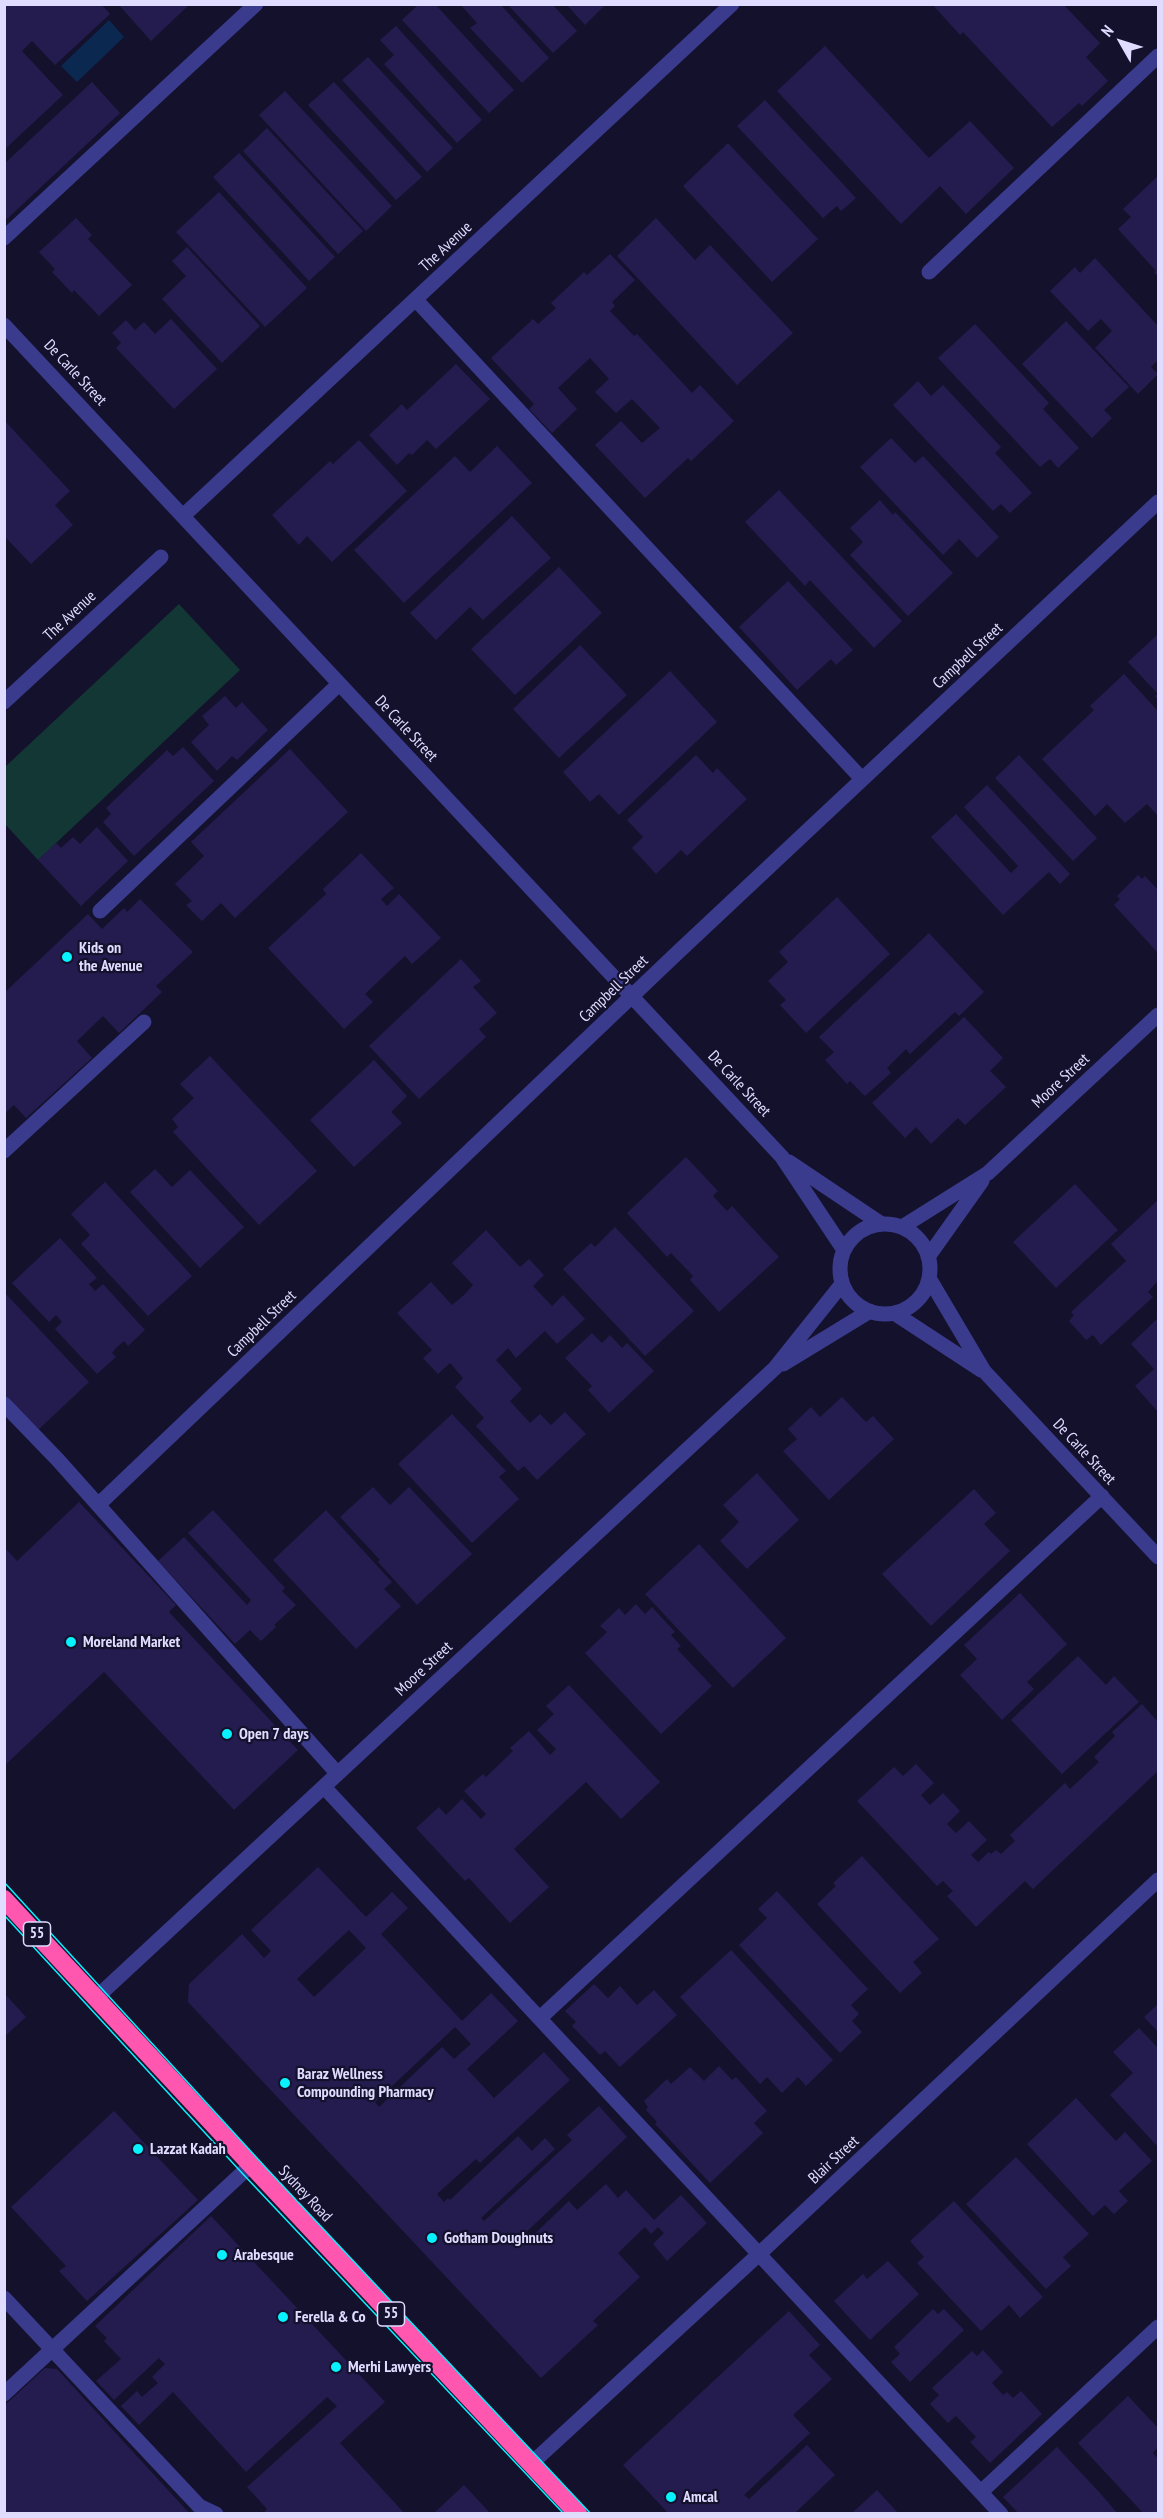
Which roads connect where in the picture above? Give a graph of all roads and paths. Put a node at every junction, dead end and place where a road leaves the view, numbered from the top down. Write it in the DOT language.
graph roads {
  1 [pos="256,4"];
  2 [pos="732,4"];
  3 [pos="1158,56"];
  4 [pos="4,238"];
  5 [pos="929,272"];
  6 [pos="416,300"];
  7 [pos="4,325"];
  8 [pos="1158,502"];
  9 [pos="184,515"];
  10 [pos="161,557"];
  11 [pos="339,684"];
  12 [pos="4,702"];
  13 [pos="862,779"];
  14 [pos="100,911"];
  15 [pos="632,997"];
  16 [pos="1158,1015"];
  17 [pos="144,1022"];
  18 [pos="4,1151"];
  19 [pos="782,1157"];
  20 [pos="988,1173"];
  21 [pos="880,1223"];
  22 [pos="902,1227"];
  23 [pos="844,1250"];
  24 [pos="928,1257"];
  25 [pos="929,1278"];
  26 [pos="842,1284"];
  27 [pos="870,1311"];
  28 [pos="894,1313"];
  29 [pos="775,1368"];
  30 [pos="984,1371"];
  31 [pos="4,1404"];
  32 [pos="1102,1496"];
  33 [pos="98,1505"];
  34 [pos="1158,1557"];
  35 [pos="337,1773"];
  36 [pos="324,1787"];
  37 [pos="1158,1880"];
  38 [pos="4,1899"];
  39 [pos="97,1997"];
  40 [pos="540,2018"];
  41 [pos="251,2165"];
  42 [pos="758,2255"];
  43 [pos="4,2298"];
  44 [pos="1158,2326"];
  45 [pos="52,2349"];
  46 [pos="4,2394"];
  47 [pos="532,2463"];
  48 [pos="981,2492"];
  49 [pos="216,2514"];
  50 [pos="579,2514"];
  51 [pos="1001,2514"];
  1 -- 4 [label="street"];
  2 -- 6 [label="street, The Avenue"];
  3 -- 5 [label="street"];
  6 -- 9 [label="street, The Avenue"];
  6 -- 13 [label="street"];
  7 -- 9 [label="street, De Carle Street"];
  8 -- 13 [label="street, Campbell Street"];
  9 -- 11 [label="street, De Carle Street"];
  10 -- 12 [label="street, The Avenue"];
  11 -- 14 [label="street"];
  11 -- 15 [label="street, De Carle Street"];
  13 -- 15 [label="street, Campbell Street"];
  15 -- 19 [label="street, De Carle Street"];
  15 -- 33 [label="street, Campbell Street"];
  16 -- 20 [label="street, Moore Street"];
  17 -- 18 [label="street"];
  19 -- 21 [label="street, De Carle Street"];
  19 -- 23 [label="street, De Carle Street"];
  20 -- 22 [label="street, Moore Street"];
  20 -- 24 [label="street, Moore Street"];
  21 -- 22 [label="street"];
  21 -- 23 [label="street"];
  22 -- 24 [label="street"];
  23 -- 26 [label="street"];
  24 -- 25 [label="street"];
  25 -- 28 [label="street"];
  25 -- 30 [label="street, De Carle Street"];
  26 -- 27 [label="street"];
  26 -- 29 [label="street, Moore Street"];
  27 -- 28 [label="street"];
  27 -- 29 [label="street, Moore Street"];
  28 -- 30 [label="street, De Carle Street"];
  29 -- 35 [label="street, Moore Street"];
  30 -- 32 [label="street, De Carle Street"];
  31 -- 33 [label="street"];
  32 -- 34 [label="street, De Carle Street"];
  32 -- 40 [label="street"];
  33 -- 35 [label="street"];
  35 -- 36 [label="street, Moore Street"];
  36 -- 39 [label="street, Moore Street"];
  36 -- 40 [label="street"];
  37 -- 42 [label="street, Blair Street"];
  38 -- 39 [label="highway, Sydney Road / 55"];
  39 -- 41 [label="highway, Sydney Road / 55"];
  40 -- 42 [label="street"];
  41 -- 45 [label="street"];
  41 -- 47 [label="highway, Sydney Road / 55"];
  42 -- 47 [label="street, Blair Street"];
  42 -- 48 [label="street"];
  43 -- 45 [label="street"];
  44 -- 48 [label="street"];
  45 -- 46 [label="street"];
  45 -- 49 [label="street"];
  47 -- 50 [label="highway, Sydney Road / 55"];
  48 -- 51 [label="street"];
}
